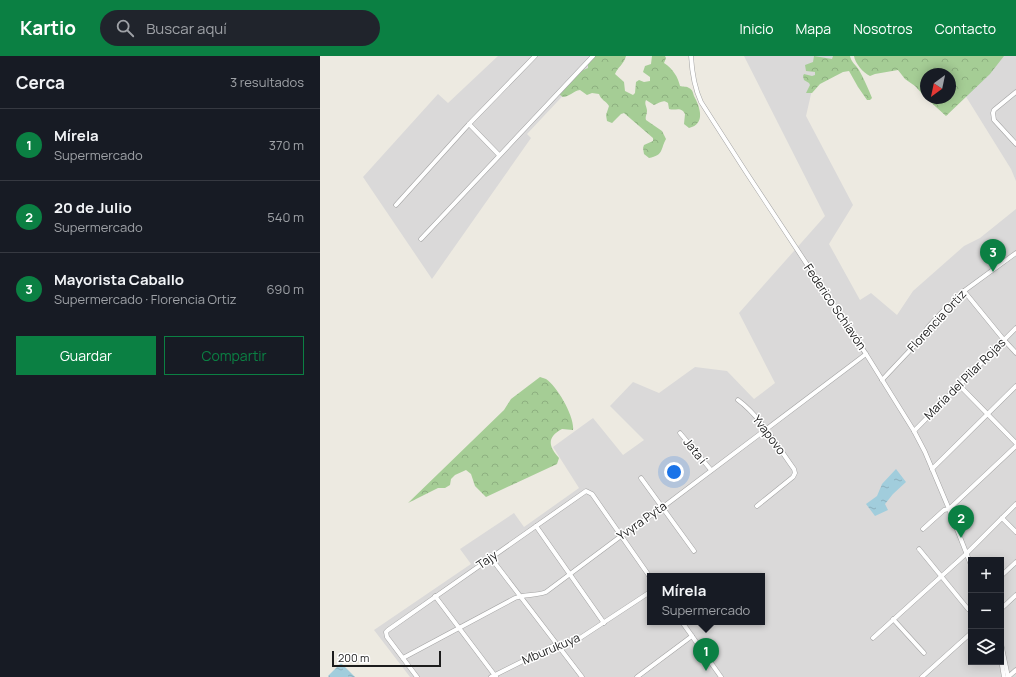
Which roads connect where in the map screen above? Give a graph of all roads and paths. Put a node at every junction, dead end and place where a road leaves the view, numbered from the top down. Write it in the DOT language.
graph roads {
  1 [pos="535,56"];
  2 [pos="593,56"];
  3 [pos="691,56"];
  4 [pos="1016,92"];
  5 [pos="469,124"];
  6 [pos="1016,144"];
  7 [pos="499,155"];
  8 [pos="396,204"];
  9 [pos="421,239"];
  10 [pos="1016,253"];
  11 [pos="964,291"];
  12 [pos="1016,328"];
  13 [pos="1004,340"];
  14 [pos="1016,353"];
  15 [pos="866,354"];
  16 [pos="882,380"];
  17 [pos="959,385"];
  18 [pos="1016,386"];
  19 [pos="738,400"];
  20 [pos="988,415"];
  21 [pos="765,430"];
  22 [pos="914,431"];
  23 [pos="680,433"];
  24 [pos="1016,444"];
  25 [pos="932,469"];
  26 [pos="710,470"];
  27 [pos="641,478"];
  28 [pos="1016,504"];
  29 [pos="756,506"];
  30 [pos="663,507"];
  31 [pos="950,509"];
  32 [pos="1002,518"];
  33 [pos="536,526"];
  34 [pos="923,529"];
  35 [pos="1016,532"];
  36 [pos="621,536"];
  37 [pos="919,549"];
  38 [pos="694,551"];
  39 [pos="966,554"];
  40 [pos="491,558"];
  41 [pos="968,558"];
  42 [pos="1016,562"];
  43 [pos="569,573"];
  44 [pos="647,573"];
  45 [pos="1004,573"];
  46 [pos="941,576"];
  47 [pos="647,594"];
  48 [pos="436,596"];
  49 [pos="521,596"];
  50 [pos="1016,596"];
  51 [pos="1004,606"];
  52 [pos="968,609"];
  53 [pos="893,620"];
  54 [pos="604,623"];
  55 [pos="684,625"];
  56 [pos="458,628"];
  57 [pos="692,636"];
  58 [pos="968,636"];
  59 [pos="873,638"];
  60 [pos="557,646"];
  61 [pos="924,653"];
  62 [pos="403,658"];
  63 [pos="1004,660"];
  64 [pos="1003,665"];
  65 [pos="1016,670"];
  66 [pos="643,675"];
  67 [pos="494,676"];
  68 [pos="417,677"];
  69 [pos="582,677"];
  70 [pos="637,677"];
  71 [pos="722,677"];
  72 [pos="922,677"];
  73 [pos="1007,677"];
  1 -- 5 [label="street"];
  2 -- 7 [label="street"];
  3 -- 15 [label="street, Federico Schiavón"];
  4 -- 6 [label="street"];
  5 -- 7 [label="street"];
  5 -- 8 [label="street"];
  7 -- 9 [label="street"];
  10 -- 11 [label="street, Florencia Ortiz"];
  11 -- 13 [label="street"];
  11 -- 16 [label="street, Florencia Ortiz"];
  12 -- 13 [label="street, María del Pilar Rojas"];
  13 -- 14 [label="street"];
  13 -- 17 [label="street, María del Pilar Rojas"];
  15 -- 16 [label="street, Federico Schiavón"];
  15 -- 21 [label="street, Yvyra Pyta"];
  16 -- 22 [label="street, Federico Schiavón"];
  17 -- 20 [label="street"];
  17 -- 22 [label="street, María del Pilar Rojas"];
  18 -- 20 [label="street"];
  19 -- 21 [label="street, Yvapovo"];
  20 -- 24 [label="street"];
  20 -- 25 [label="street"];
  21 -- 26 [label="street, Yvyra Pyta"];
  21 -- 29 [label="street, Yvapovo"];
  22 -- 25 [label="street, Federico Schiavón"];
  23 -- 26 [label="street, Jata í"];
  24 -- 31 [label="street"];
  25 -- 31 [label="street, Federico Schiavón"];
  26 -- 30 [label="street, Yvyra Pyta"];
  27 -- 30 [label="street"];
  28 -- 32 [label="street"];
  30 -- 36 [label="street, Yvyra Pyta"];
  30 -- 38 [label="street"];
  31 -- 34 [label="street"];
  31 -- 39 [label="street, Federico Schiavón"];
  32 -- 35 [label="street"];
  32 -- 39 [label="street"];
  33 -- 36 [label="street, Tajy"];
  33 -- 40 [label="street, Tajy"];
  33 -- 43 [label="street"];
  36 -- 43 [label="street, Yvyra Pyta"];
  36 -- 44 [label="street"];
  37 -- 46 [label="street"];
  39 -- 41 [label="street, Federico Schiavón"];
  39 -- 46 [label="street"];
  40 -- 48 [label="street, Tajy"];
  40 -- 49 [label="street"];
  42 -- 45 [label="street"];
  43 -- 49 [label="street, Yvyra Pyta"];
  43 -- 54 [label="street"];
  46 -- 52 [label="street"];
  46 -- 53 [label="street"];
  47 -- 54 [label="street, Mburukuya"];
  48 -- 56 [label="street"];
  48 -- 62 [label="street, Tajy"];
  49 -- 56 [label="street, Yvyra Pyta"];
  49 -- 60 [label="street"];
  50 -- 51 [label="street"];
  53 -- 59 [label="street"];
  53 -- 61 [label="street"];
  54 -- 60 [label="street, Mburukuya"];
  55 -- 57 [label="street"];
  56 -- 62 [label="street, Yvyra Pyta"];
  56 -- 67 [label="street"];
  57 -- 66 [label="street"];
  57 -- 71 [label="street"];
  58 -- 72 [label="street"];
  60 -- 67 [label="street, Mburukuya"];
  60 -- 69 [label="street"];
  62 -- 68 [label="street"];
  63 -- 73 [label="street"];
  64 -- 73 [label="street"];
  65 -- 73 [label="street"];
  66 -- 70 [label="street"];
}
